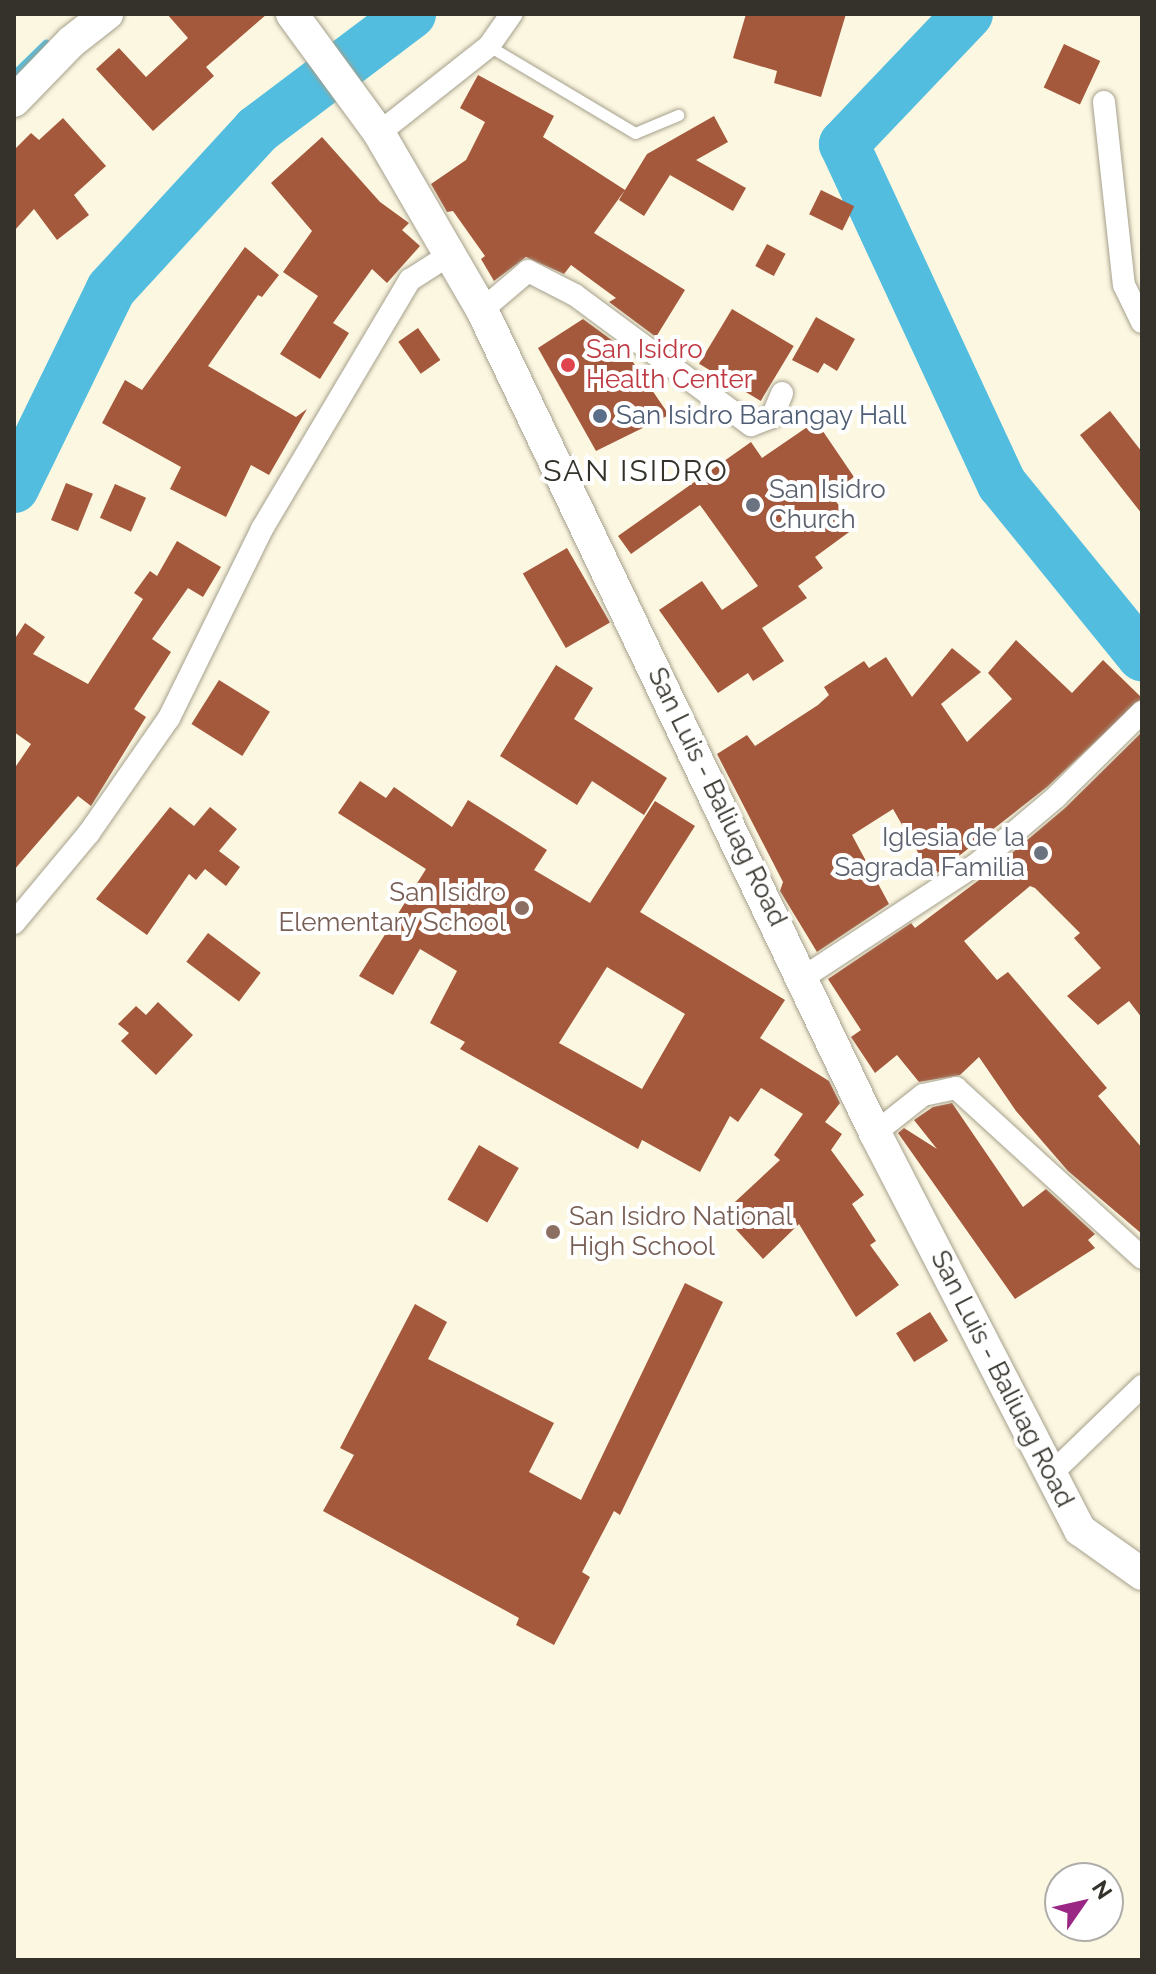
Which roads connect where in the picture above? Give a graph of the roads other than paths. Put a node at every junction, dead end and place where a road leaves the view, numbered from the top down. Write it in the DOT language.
graph roads {
  1 [pos="107,14"];
  2 [pos="292,14"];
  3 [pos="511,14"];
  4 [pos="489,46"];
  5 [pos="14,101"];
  6 [pos="1104,102"];
  7 [pos="678,115"];
  8 [pos="373,125"];
  9 [pos="452,253"];
  10 [pos="482,310"];
  11 [pos="1142,322"];
  12 [pos="782,393"];
  13 [pos="1142,712"];
  14 [pos="14,923"];
  15 [pos="804,977"];
  16 [pos="875,1133"];
  17 [pos="1142,1258"];
  18 [pos="1142,1386"];
  19 [pos="1051,1474"];
  20 [pos="1142,1574"];
  1 -- 5 [label="main road"];
  2 -- 8 [label="main road, San Luis - Baliuag Road"];
  3 -- 4 [label="street"];
  4 -- 7 [label="lane"];
  4 -- 8 [label="street"];
  6 -- 11 [label="street"];
  8 -- 9 [label="main road, San Luis - Baliuag Road"];
  9 -- 10 [label="main road, San Luis - Baliuag Road"];
  9 -- 14 [label="street"];
  10 -- 12 [label="street"];
  10 -- 15 [label="main road, San Luis - Baliuag Road"];
  13 -- 15 [label="street"];
  15 -- 16 [label="main road, San Luis - Baliuag Road"];
  16 -- 17 [label="street"];
  16 -- 19 [label="main road, San Luis - Baliuag Road"];
  18 -- 19 [label="street"];
  19 -- 20 [label="main road, San Luis - Baliuag Road"];
}
